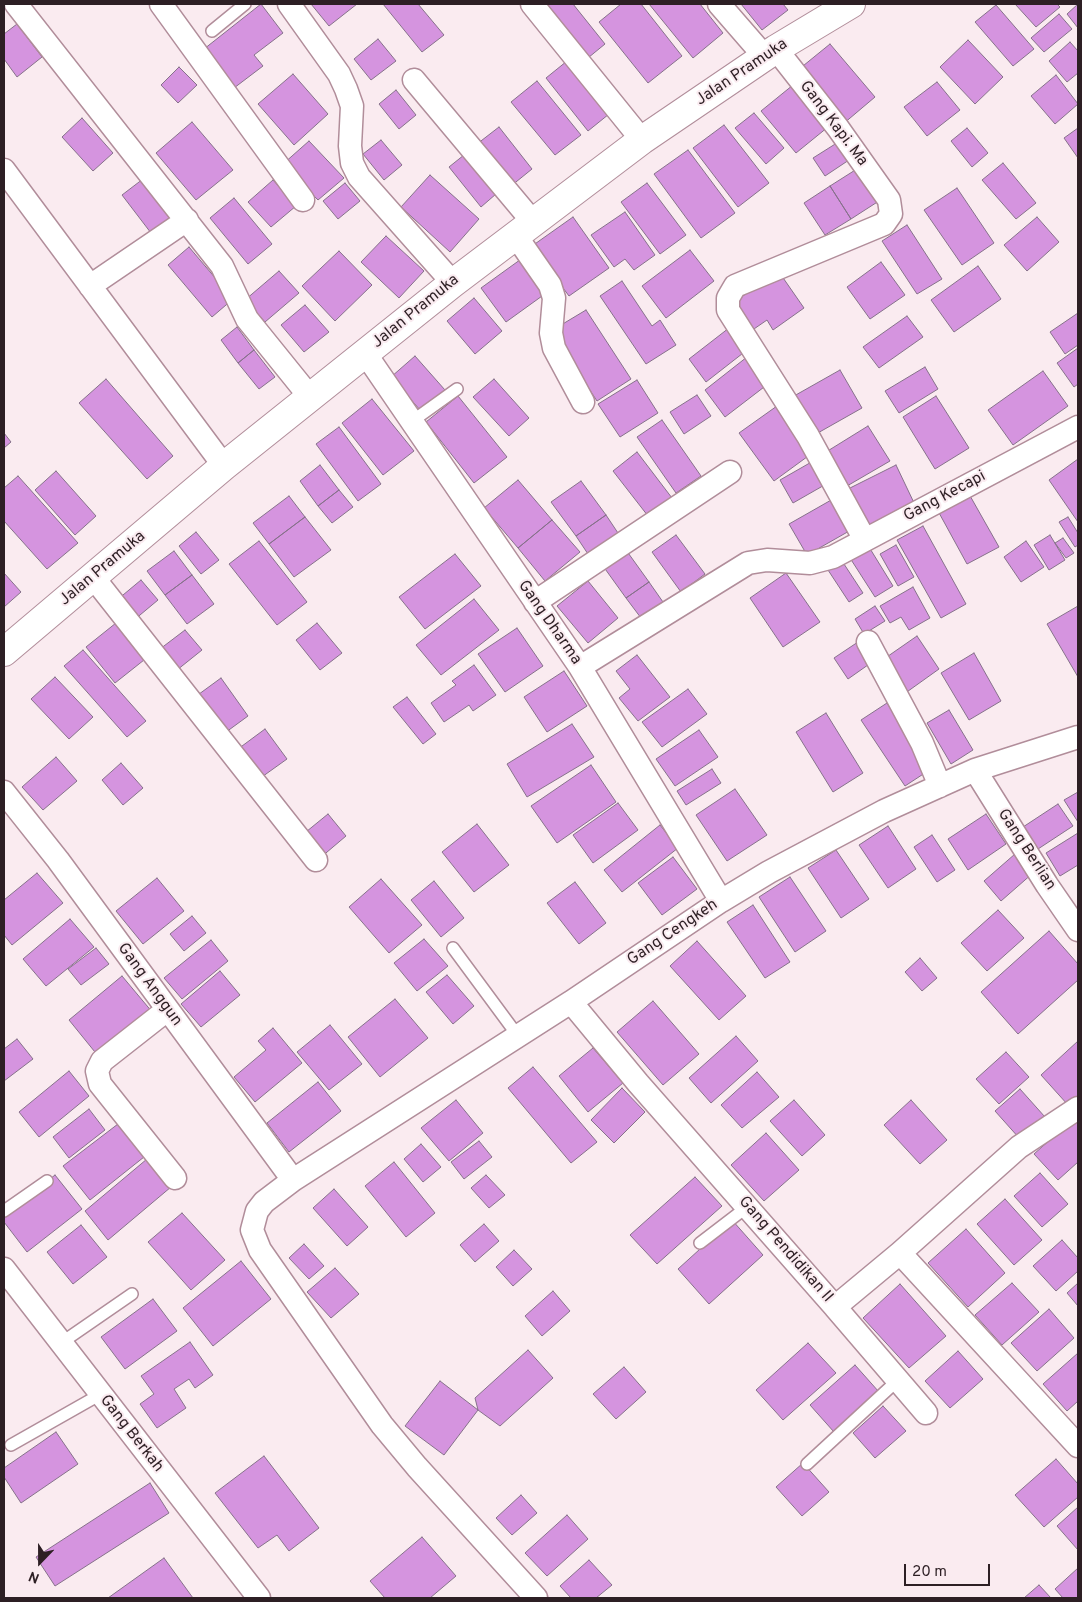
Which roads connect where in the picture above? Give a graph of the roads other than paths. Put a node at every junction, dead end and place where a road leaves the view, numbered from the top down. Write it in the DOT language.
graph roads {
  1 [pos="16,4"];
  2 [pos="161,4"];
  3 [pos="245,4"];
  4 [pos="289,4"];
  5 [pos="532,4"];
  6 [pos="719,4"];
  7 [pos="851,4"];
  8 [pos="212,30"];
  9 [pos="771,53"];
  10 [pos="414,80"];
  11 [pos="642,140"];
  12 [pos="4,170"];
  13 [pos="303,200"];
  14 [pos="187,220"];
  15 [pos="524,229"];
  16 [pos="452,283"];
  17 [pos="90,286"];
  18 [pos="365,354"];
  19 [pos="456,388"];
  20 [pos="310,397"];
  21 [pos="583,402"];
  22 [pos="411,422"];
  23 [pos="1078,427"];
  24 [pos="224,466"];
  25 [pos="730,472"];
  26 [pos="865,540"];
  27 [pos="93,577"];
  28 [pos="535,602"];
  29 [pos="868,642"];
  30 [pos="4,652"];
  31 [pos="580,667"];
  32 [pos="1078,737"];
  33 [pos="975,770"];
  34 [pos="940,786"];
  35 [pos="4,792"];
  36 [pos="316,860"];
  37 [pos="721,900"];
  38 [pos="1078,930"];
  39 [pos="454,948"];
  40 [pos="571,1002"];
  41 [pos="166,1010"];
  42 [pos="518,1036"];
  43 [pos="1078,1108"];
  44 [pos="175,1178"];
  45 [pos="293,1180"];
  46 [pos="47,1181"];
  47 [pos="746,1207"];
  48 [pos="4,1211"];
  49 [pos="700,1243"];
  50 [pos="900,1253"];
  51 [pos="4,1269"];
  52 [pos="132,1294"];
  53 [pos="835,1307"];
  54 [pos="61,1343"];
  55 [pos="898,1380"];
  56 [pos="101,1394"];
  57 [pos="926,1413"];
  58 [pos="1077,1442"];
  59 [pos="11,1445"];
  60 [pos="807,1464"];
  61 [pos="259,1598"];
  62 [pos="536,1598"];
  1 -- 14 [label="street"];
  2 -- 13 [label="street"];
  3 -- 8 [label="lane"];
  4 -- 16 [label="street"];
  5 -- 11 [label="street"];
  6 -- 9 [label="street, Gang Kapi. Ma"];
  7 -- 9 [label="street, Jalan Pramuka"];
  9 -- 11 [label="street, Jalan Pramuka"];
  9 -- 26 [label="street, Gang Kapi. Ma"];
  10 -- 15 [label="street"];
  11 -- 15 [label="street, Jalan Pramuka"];
  12 -- 17 [label="street"];
  14 -- 17 [label="street"];
  14 -- 20 [label="street"];
  15 -- 16 [label="street, Jalan Pramuka"];
  15 -- 21 [label="street"];
  16 -- 18 [label="street, Jalan Pramuka"];
  17 -- 24 [label="street"];
  18 -- 20 [label="street, Jalan Pramuka"];
  18 -- 22 [label="street, Gang Dharma"];
  19 -- 22 [label="lane"];
  20 -- 24 [label="street, Jalan Pramuka"];
  22 -- 28 [label="street, Gang Dharma"];
  23 -- 26 [label="street, Gang Kecapi"];
  24 -- 27 [label="street, Jalan Pramuka"];
  25 -- 28 [label="street"];
  26 -- 31 [label="street, Gang Kecapi"];
  27 -- 30 [label="street, Jalan Pramuka"];
  27 -- 36 [label="street"];
  28 -- 31 [label="street, Gang Dharma"];
  29 -- 34 [label="street"];
  31 -- 37 [label="street, Gang Dharma"];
  32 -- 33 [label="street, Gang Cengkeh"];
  33 -- 34 [label="street, Gang Cengkeh"];
  33 -- 38 [label="street, Gang Berlian"];
  34 -- 37 [label="street, Gang Cengkeh"];
  35 -- 41 [label="street, Gang Anggun"];
  37 -- 40 [label="street, Gang Cengkeh"];
  39 -- 42 [label="lane"];
  40 -- 42 [label="street, Gang Cengkeh"];
  40 -- 47 [label="street, Gang Pendidikan II"];
  41 -- 44 [label="street"];
  41 -- 45 [label="street, Gang Anggun"];
  42 -- 45 [label="street, Gang Cengkeh"];
  43 -- 50 [label="street, Gang Pendidikan II"];
  45 -- 62 [label="street, Gang Cengkeh"];
  46 -- 48 [label="lane"];
  47 -- 49 [label="lane"];
  47 -- 53 [label="street, Gang Pendidikan II"];
  50 -- 53 [label="street, Gang Pendidikan II"];
  50 -- 58 [label="street"];
  51 -- 54 [label="street, Gang Berkah"];
  52 -- 54 [label="lane"];
  53 -- 55 [label="street"];
  54 -- 56 [label="street, Gang Berkah"];
  55 -- 57 [label="street"];
  55 -- 60 [label="lane"];
  56 -- 59 [label="lane"];
  56 -- 61 [label="street, Gang Berkah"];
}
